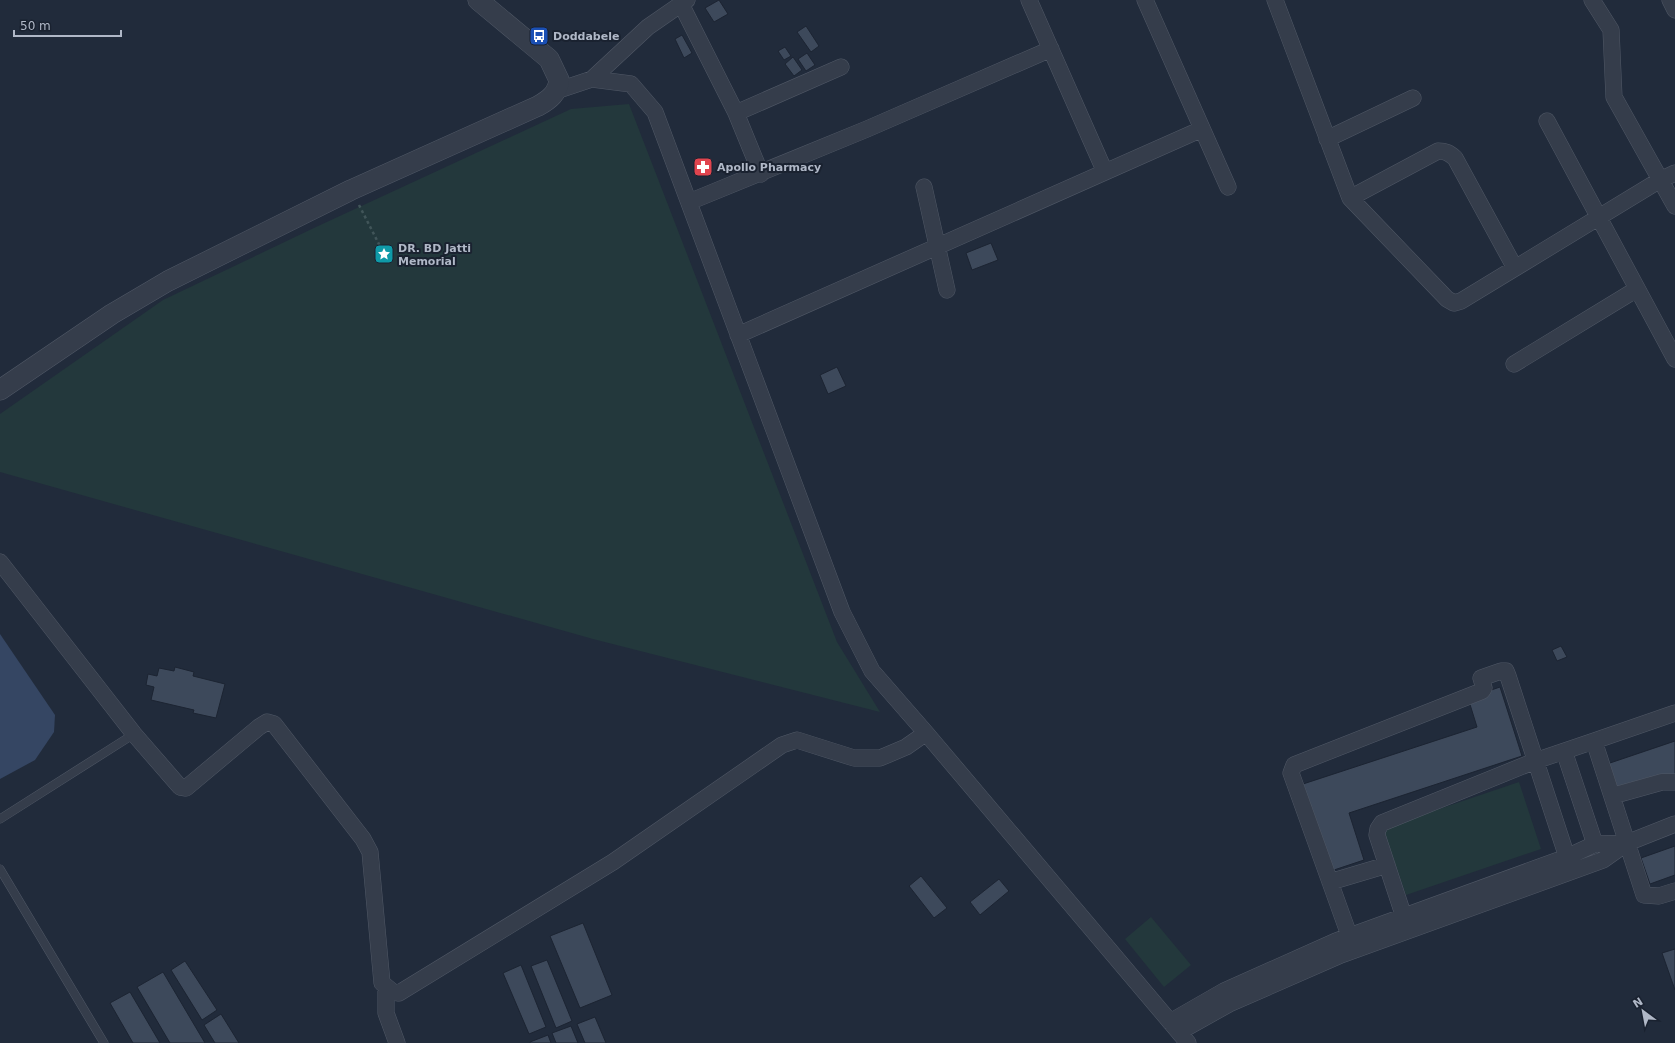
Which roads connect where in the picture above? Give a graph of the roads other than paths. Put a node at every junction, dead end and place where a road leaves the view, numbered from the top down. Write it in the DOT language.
graph roads {
  1 [pos="478,0"];
  2 [pos="1029,0"];
  3 [pos="1145,0"];
  4 [pos="1275,0"];
  5 [pos="1592,0"];
  6 [pos="1670,0"];
  7 [pos="684,2"];
  8 [pos="1675,10"];
  9 [pos="1050,49"];
  10 [pos="841,67"];
  11 [pos="592,79"];
  12 [pos="556,91"];
  13 [pos="1414,98"];
  14 [pos="736,113"];
  15 [pos="1547,121"];
  16 [pos="1202,129"];
  17 [pos="1327,138"];
  18 [pos="1105,172"];
  19 [pos="1675,173"];
  20 [pos="761,174"];
  21 [pos="1660,180"];
  22 [pos="924,187"];
  23 [pos="1228,187"];
  24 [pos="1350,198"];
  25 [pos="689,202"];
  26 [pos="1675,206"];
  27 [pos="1598,217"];
  28 [pos="937,247"];
  29 [pos="1515,268"];
  30 [pos="1637,289"];
  31 [pos="947,290"];
  32 [pos="738,335"];
  33 [pos="1675,359"];
  34 [pos="1514,364"];
  35 [pos="0,390"];
  36 [pos="0,562"];
  37 [pos="1675,713"];
  38 [pos="926,733"];
  39 [pos="134,734"];
  40 [pos="1594,741"];
  41 [pos="1564,751"];
  42 [pos="1535,762"];
  43 [pos="1675,782"];
  44 [pos="1612,796"];
  45 [pos="0,819"];
  46 [pos="1675,824"];
  47 [pos="1626,843"];
  48 [pos="1595,844"];
  49 [pos="1567,857"];
  50 [pos="1387,865"];
  51 [pos="0,869"];
  52 [pos="1330,882"];
  53 [pos="1675,891"];
  54 [pos="1404,916"];
  55 [pos="1352,943"];
  56 [pos="386,988"];
  57 [pos="1179,1032"];
  58 [pos="104,1043"];
  59 [pos="397,1043"];
  1 -- 12 [label="street"];
  2 -- 9 [label="street"];
  3 -- 16 [label="street"];
  4 -- 17 [label="street"];
  5 -- 21 [label="street"];
  6 -- 8 [label="street"];
  7 -- 11 [label="street"];
  7 -- 14 [label="street"];
  9 -- 18 [label="street"];
  9 -- 20 [label="street"];
  10 -- 14 [label="street"];
  11 -- 12 [label="street"];
  11 -- 25 [label="street"];
  12 -- 35 [label="street"];
  13 -- 17 [label="street"];
  14 -- 20 [label="street"];
  15 -- 27 [label="street"];
  16 -- 18 [label="street"];
  16 -- 23 [label="street"];
  17 -- 24 [label="street"];
  18 -- 28 [label="street"];
  19 -- 21 [label="street"];
  20 -- 25 [label="street"];
  21 -- 26 [label="street"];
  21 -- 27 [label="street"];
  22 -- 28 [label="street"];
  24 -- 29 [label="street"];
  24 -- 29 [label="street"];
  25 -- 32 [label="street"];
  27 -- 29 [label="street"];
  27 -- 30 [label="street"];
  28 -- 31 [label="street"];
  28 -- 32 [label="street"];
  30 -- 33 [label="street"];
  30 -- 34 [label="street"];
  32 -- 38 [label="street"];
  36 -- 39 [label="street"];
  37 -- 40 [label="street"];
  38 -- 56 [label="street"];
  38 -- 57 [label="street"];
  39 -- 45 [label="lane"];
  39 -- 56 [label="street"];
  40 -- 41 [label="street"];
  40 -- 44 [label="street"];
  41 -- 42 [label="street"];
  41 -- 48 [label="street"];
  42 -- 49 [label="street"];
  42 -- 50 [label="street"];
  42 -- 52 [label="street"];
  43 -- 44 [label="street"];
  44 -- 47 [label="street"];
  46 -- 47 [label="street"];
  47 -- 48 [label="street"];
  47 -- 53 [label="street"];
  47 -- 55 [label="street"];
  48 -- 49 [label="street"];
  49 -- 54 [label="street"];
  50 -- 52 [label="street"];
  50 -- 54 [label="street"];
  51 -- 58 [label="lane"];
  52 -- 55 [label="street"];
  54 -- 55 [label="street"];
  55 -- 57 [label="street"];
  56 -- 59 [label="street"];
}
